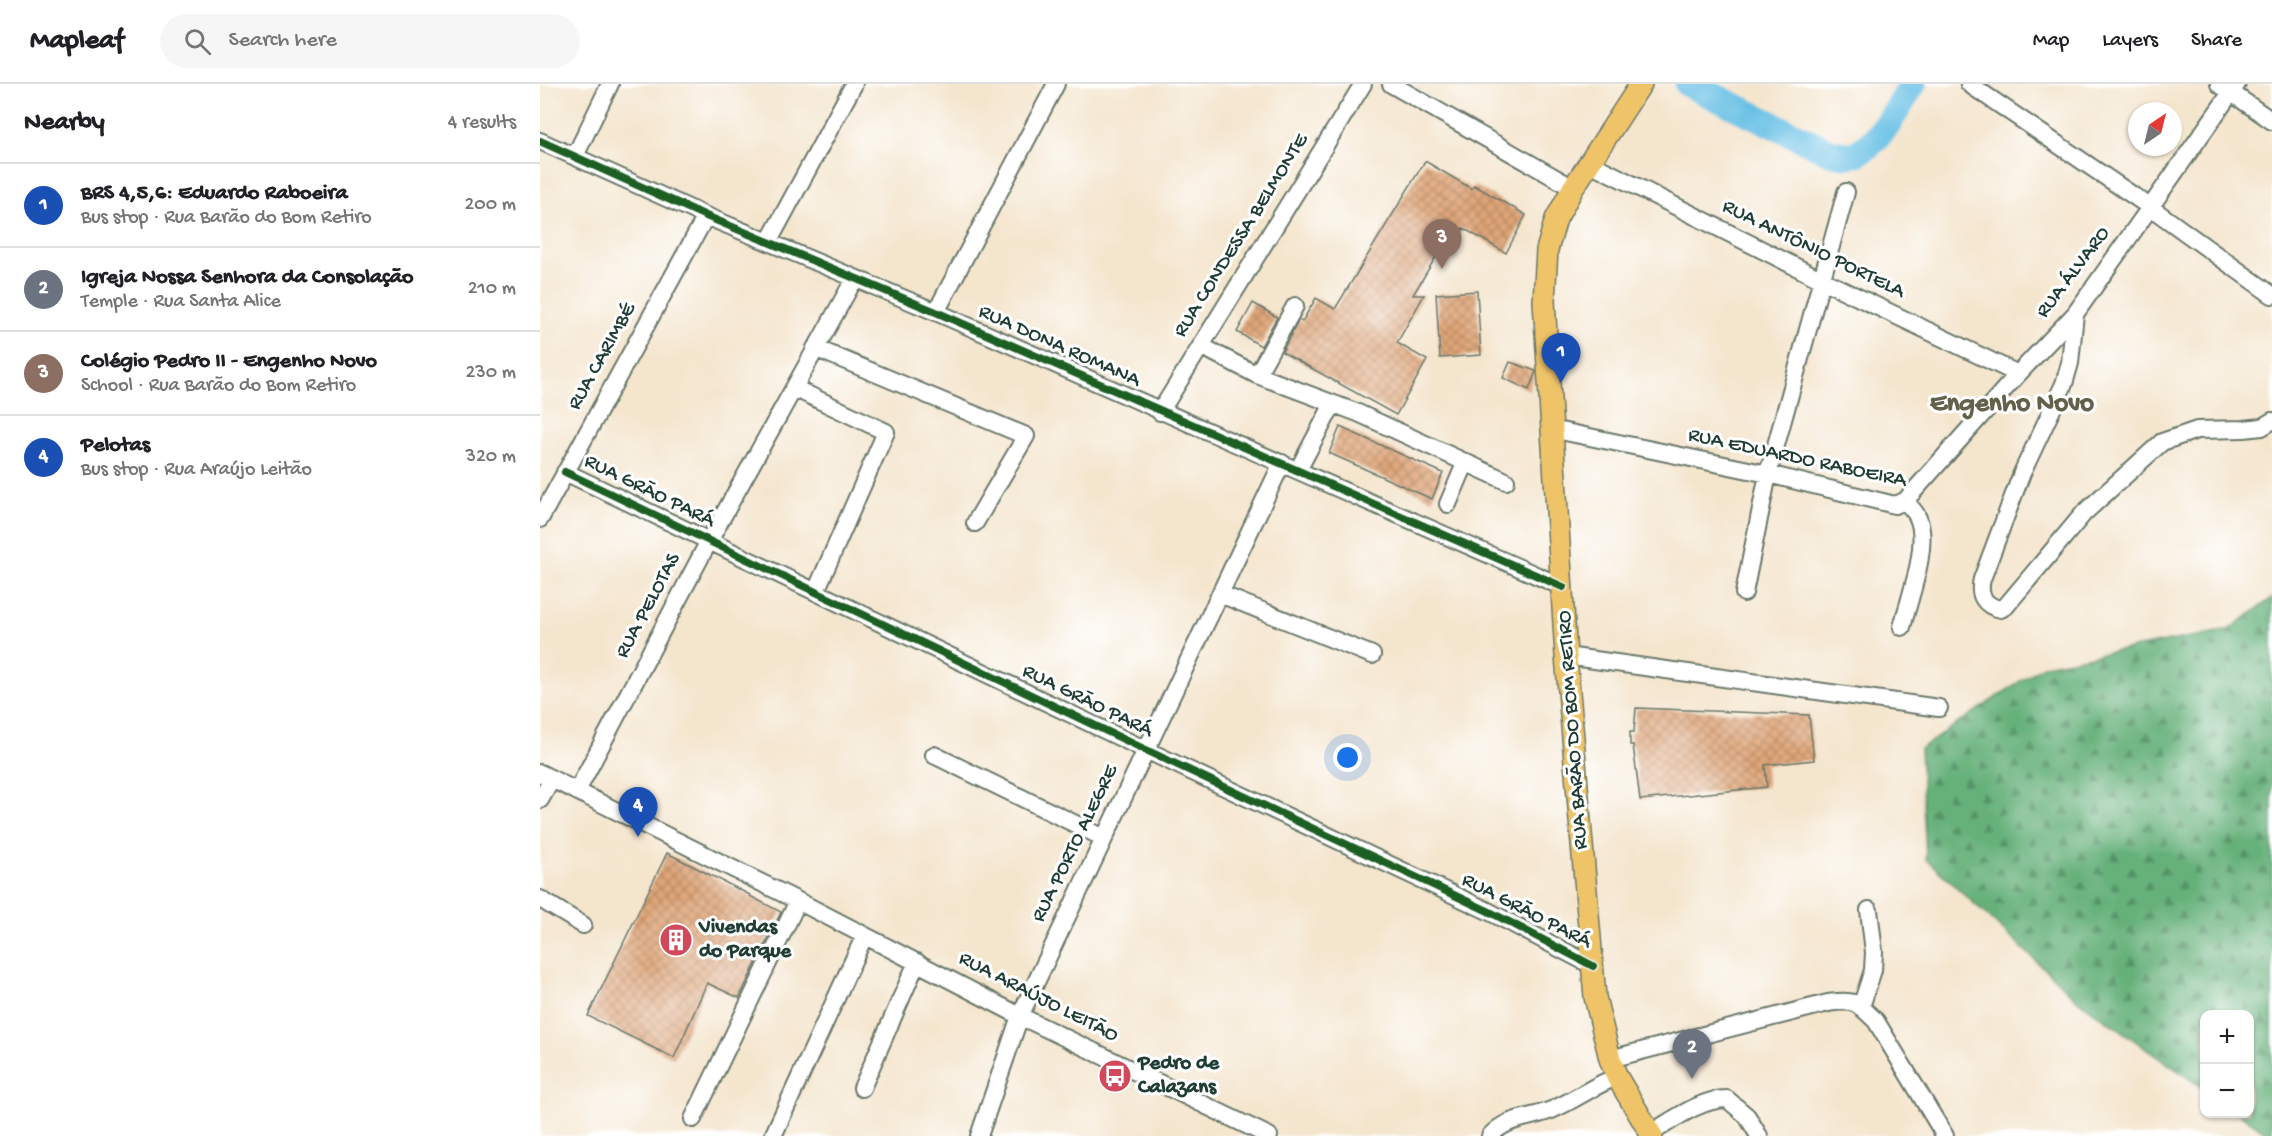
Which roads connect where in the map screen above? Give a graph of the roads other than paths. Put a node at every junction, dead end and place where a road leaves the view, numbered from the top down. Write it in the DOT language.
graph roads {
  1 [pos="610,84"];
  2 [pos="854,84"];
  3 [pos="1056,84"];
  4 [pos="1363,84"];
  5 [pos="1391,84"];
  6 [pos="1641,84"];
  7 [pos="1969,84"];
  8 [pos="2229,87"];
  9 [pos="2272,121"];
  10 [pos="540,141"];
  11 [pos="575,156"];
  12 [pos="1590,163"];
  13 [pos="1573,188"];
  14 [pos="1846,192"];
  15 [pos="2150,207"];
  16 [pos="706,216"];
  17 [pos="769,241"];
  18 [pos="855,278"];
  19 [pos="1822,280"];
  20 [pos="2272,295"];
  21 [pos="1295,306"];
  22 [pos="936,312"];
  23 [pos="2075,315"];
  24 [pos="1201,346"];
  25 [pos="815,348"];
  26 [pos="2018,374"];
  27 [pos="1257,375"];
  28 [pos="794,388"];
  29 [pos="1333,404"];
  30 [pos="1160,412"];
  31 [pos="2272,421"];
  32 [pos="1551,429"];
  33 [pos="1282,463"];
  34 [pos="1466,464"];
  35 [pos="1298,470"];
  36 [pos="566,472"];
  37 [pos="1768,474"];
  38 [pos="1506,481"];
  39 [pos="557,487"];
  40 [pos="540,496"];
  41 [pos="1905,501"];
  42 [pos="1448,504"];
  43 [pos="540,519"];
  44 [pos="975,523"];
  45 [pos="709,541"];
  46 [pos="1563,587"];
  47 [pos="816,591"];
  48 [pos="1744,593"];
  49 [pos="1220,594"];
  50 [pos="1902,627"];
  51 [pos="1372,656"];
  52 [pos="1566,656"];
  53 [pos="1939,708"];
  54 [pos="1146,750"];
  55 [pos="934,755"];
  56 [pos="546,776"];
  57 [pos="577,791"];
  58 [pos="540,800"];
  59 [pos="1104,838"];
  60 [pos="540,899"];
  61 [pos="798,901"];
  62 [pos="1869,910"];
  63 [pos="583,925"];
  64 [pos="864,937"];
  65 [pos="917,962"];
  66 [pos="1593,966"];
  67 [pos="1861,1007"];
  68 [pos="1020,1016"];
  69 [pos="1613,1068"];
  70 [pos="862,1088"];
  71 [pos="693,1119"];
  72 [pos="1259,1134"];
  73 [pos="1652,1135"];
  74 [pos="773,1136"];
  75 [pos="979,1136"];
  76 [pos="1490,1136"];
  77 [pos="1759,1136"];
  78 [pos="1946,1136"];
  1 -- 11 [label="street"];
  2 -- 17 [label="street"];
  3 -- 22 [label="street"];
  4 -- 24 [label="street, RUA CONDESSA BELMONTE"];
  5 -- 13 [label="street"];
  6 -- 12 [label="main road, RUA BARÃO DO BOM RETIRO"];
  7 -- 15 [label="street"];
  8 -- 9 [label="street"];
  8 -- 15 [label="street, RUA ÁLVARO"];
  10 -- 11 [label="street, RUA DONA ROMANA"];
  11 -- 16 [label="street, RUA DONA ROMANA"];
  12 -- 13 [label="main road, RUA BARÃO DO BOM RETIRO"];
  12 -- 19 [label="street, RUA ANTÔNIO PORTELA"];
  13 -- 32 [label="main road, RUA BARÃO DO BOM RETIRO"];
  14 -- 19 [label="street"];
  15 -- 20 [label="street"];
  15 -- 23 [label="street, RUA ÁLVARO"];
  16 -- 17 [label="street, RUA DONA ROMANA"];
  16 -- 36 [label="street, RUA CARIMBÉ"];
  17 -- 18 [label="street, RUA DONA ROMANA"];
  18 -- 22 [label="street, RUA DONA ROMANA"];
  18 -- 25 [label="street, RUA PELOTAS"];
  19 -- 26 [label="street, RUA ANTÔNIO PORTELA"];
  19 -- 37 [label="street"];
  21 -- 27 [label="street"];
  22 -- 30 [label="street, RUA DONA ROMANA"];
  23 -- 26 [label="street, RUA ÁLVARO"];
  23 -- 31 [label="street"];
  24 -- 27 [label="street"];
  24 -- 30 [label="street, RUA CONDESSA BELMONTE"];
  25 -- 28 [label="street, RUA PELOTAS"];
  25 -- 44 [label="street"];
  26 -- 41 [label="street, RUA ÁLVARO"];
  27 -- 29 [label="street"];
  28 -- 45 [label="street, RUA PELOTAS"];
  28 -- 47 [label="street"];
  29 -- 34 [label="street"];
  29 -- 35 [label="street"];
  30 -- 33 [label="street, RUA DONA ROMANA"];
  32 -- 37 [label="street, RUA EDUARDO RABOEIRA"];
  32 -- 46 [label="main road, RUA BARÃO DO BOM RETIRO"];
  33 -- 35 [label="street, RUA DONA ROMANA"];
  33 -- 49 [label="street, RUA PORTO ALEGRE"];
  34 -- 38 [label="street"];
  34 -- 42 [label="street"];
  35 -- 46 [label="street, RUA DONA ROMANA"];
  36 -- 39 [label="street, RUA CARIMBÉ"];
  36 -- 45 [label="street, RUA GRÃO PARÁ"];
  37 -- 41 [label="street, RUA EDUARDO RABOEIRA"];
  37 -- 48 [label="street"];
  39 -- 40 [label="street"];
  39 -- 43 [label="street, RUA CARIMBÉ"];
  41 -- 50 [label="street, RUA EDUARDO RABOEIRA"];
  45 -- 47 [label="street, RUA GRÃO PARÁ"];
  45 -- 57 [label="street, RUA PELOTAS"];
  46 -- 52 [label="main road, RUA BARÃO DO BOM RETIRO"];
  47 -- 54 [label="street, RUA GRÃO PARÁ"];
  49 -- 51 [label="street"];
  49 -- 54 [label="street, RUA PORTO ALEGRE"];
  52 -- 53 [label="street"];
  52 -- 66 [label="main road, RUA BARÃO DO BOM RETIRO"];
  54 -- 59 [label="street, RUA PORTO ALEGRE"];
  54 -- 66 [label="street, RUA GRÃO PARÁ"];
  55 -- 59 [label="street"];
  56 -- 57 [label="street, RUA ARAÚJO LEITÃO"];
  56 -- 58 [label="street, RUA ARAÚJO LEITÃO"];
  57 -- 61 [label="street, RUA ARAÚJO LEITÃO"];
  59 -- 68 [label="street, RUA PORTO ALEGRE"];
  60 -- 63 [label="street"];
  61 -- 64 [label="street, RUA ARAÚJO LEITÃO"];
  61 -- 71 [label="street"];
  62 -- 67 [label="street"];
  64 -- 65 [label="street, RUA ARAÚJO LEITÃO"];
  64 -- 74 [label="street"];
  65 -- 68 [label="street, RUA ARAÚJO LEITÃO"];
  65 -- 70 [label="street"];
  66 -- 69 [label="main road, RUA BARÃO DO BOM RETIRO"];
  67 -- 69 [label="street"];
  67 -- 78 [label="street"];
  68 -- 72 [label="street, RUA ARAÚJO LEITÃO"];
  68 -- 75 [label="street, RUA PORTO ALEGRE"];
  69 -- 73 [label="main road, RUA BARÃO DO BOM RETIRO"];
  69 -- 76 [label="street"];
  73 -- 77 [label="street"];
}
